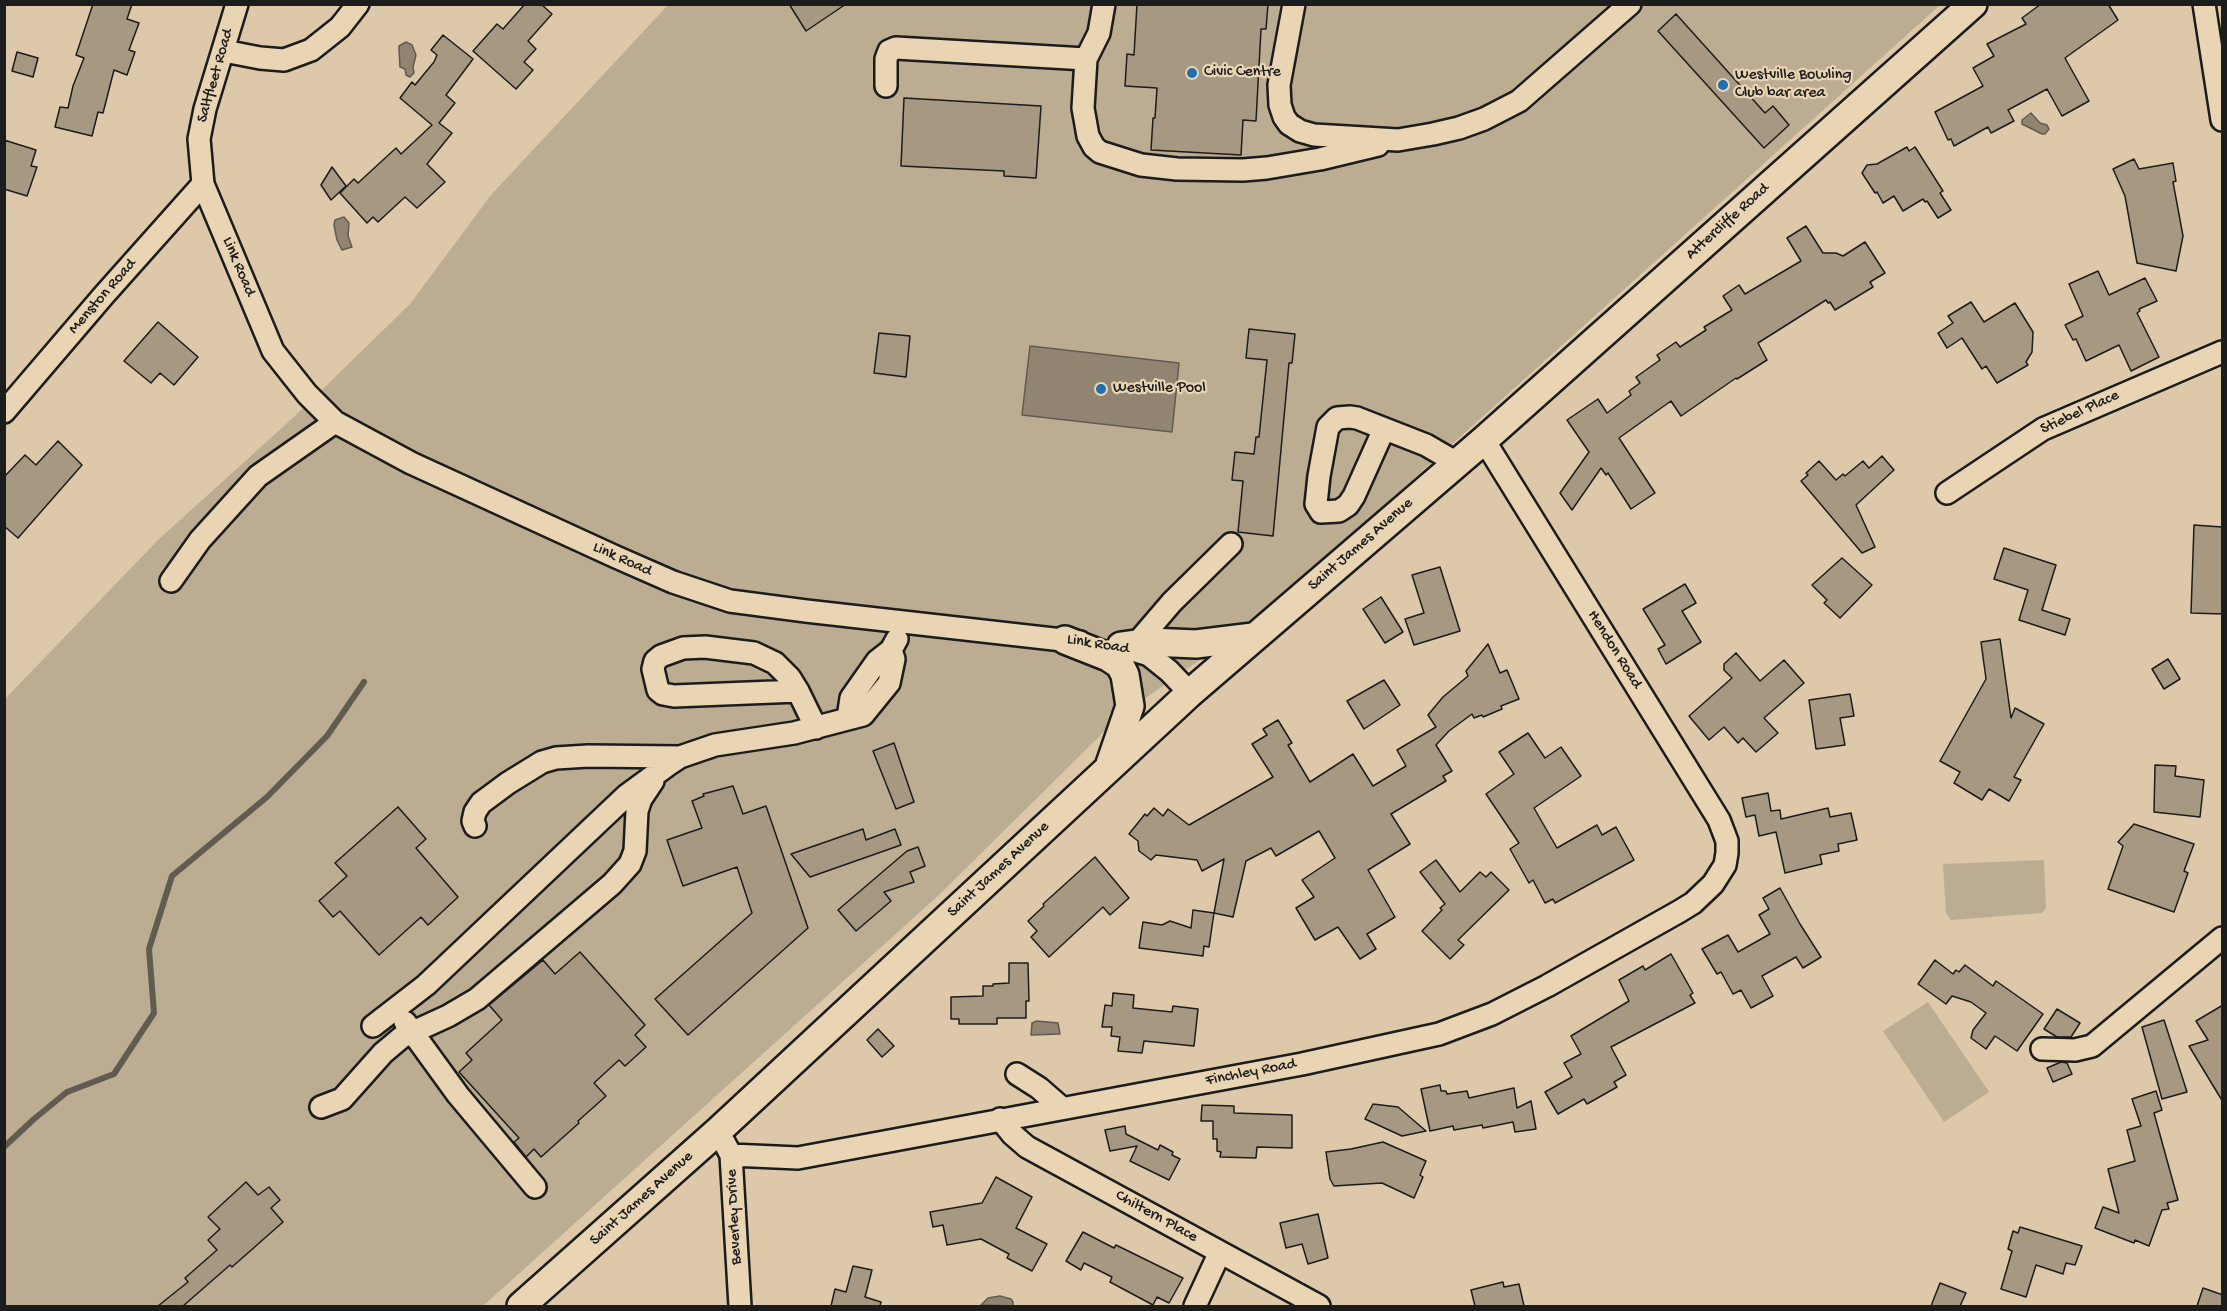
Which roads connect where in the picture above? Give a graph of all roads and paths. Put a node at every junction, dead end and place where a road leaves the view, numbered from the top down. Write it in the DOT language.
graph roads {
  1 [pos="237,4"];
  2 [pos="358,4"];
  3 [pos="1104,4"];
  4 [pos="1294,4"];
  5 [pos="1630,4"];
  6 [pos="1973,4"];
  7 [pos="2204,4"];
  8 [pos="224,51"];
  9 [pos="1086,59"];
  10 [pos="886,86"];
  11 [pos="2223,120"];
  12 [pos="1398,140"];
  13 [pos="203,184"];
  14 [pos="2223,352"];
  15 [pos="4,412"];
  16 [pos="335,422"];
  17 [pos="1384,429"];
  18 [pos="1484,440"];
  19 [pos="1457,463"];
  20 [pos="1947,493"];
  21 [pos="1231,544"];
  22 [pos="171,581"];
  23 [pos="906,622"];
  24 [pos="1253,637"];
  25 [pos="1065,640"];
  26 [pos="1128,645"];
  27 [pos="798,691"];
  28 [pos="1190,693"];
  29 [pos="816,728"];
  30 [pos="680,757"];
  31 [pos="1109,768"];
  32 [pos="658,773"];
  33 [pos="475,826"];
  34 [pos="1725,865"];
  35 [pos="2223,938"];
  36 [pos="396,1009"];
  37 [pos="373,1026"];
  38 [pos="411,1031"];
  39 [pos="2042,1049"];
  40 [pos="1017,1074"];
  41 [pos="321,1107"];
  42 [pos="1062,1108"];
  43 [pos="1000,1119"];
  44 [pos="718,1131"];
  45 [pos="731,1155"];
  46 [pos="535,1187"];
  47 [pos="1220,1252"];
  48 [pos="521,1306"];
  49 [pos="740,1306"];
  50 [pos="1195,1306"];
  51 [pos="1319,1306"];
  1 -- 8 [label="street, Saltfleet Road"];
  2 -- 8 [label="street"];
  3 -- 9 [label="street"];
  4 -- 12 [label="street"];
  5 -- 12 [label="street"];
  6 -- 18 [label="main road, Attercliffe Road"];
  7 -- 11 [label="street"];
  8 -- 13 [label="street, Saltfleet Road"];
  9 -- 10 [label="street"];
  9 -- 12 [label="street"];
  13 -- 15 [label="street, Menston Road"];
  13 -- 16 [label="street, Link Road"];
  14 -- 20 [label="street, Stiebel Place"];
  16 -- 22 [label="street"];
  16 -- 23 [label="street, Link Road"];
  17 -- 19 [label="street"];
  18 -- 19 [label="main road, Saint James Avenue"];
  18 -- 34 [label="street, Hendon Road"];
  19 -- 24 [label="main road, Saint James Avenue"];
  21 -- 26 [label="street"];
  23 -- 25 [label="street, Link Road"];
  23 -- 29 [label="street"];
  24 -- 26 [label="main road"];
  24 -- 28 [label="main road, Saint James Avenue"];
  25 -- 26 [label="street, Link Road"];
  25 -- 31 [label="main road"];
  26 -- 28 [label="street, Link Road"];
  27 -- 27 [label="street"];
  27 -- 29 [label="street"];
  28 -- 31 [label="main road, Saint James Avenue"];
  29 -- 30 [label="street"];
  30 -- 32 [label="street"];
  30 -- 33 [label="street"];
  31 -- 44 [label="main road, Saint James Avenue"];
  32 -- 36 [label="street"];
  32 -- 38 [label="street"];
  34 -- 42 [label="street, Finchley Road"];
  35 -- 39 [label="street"];
  36 -- 37 [label="street"];
  36 -- 38 [label="street"];
  38 -- 41 [label="street"];
  38 -- 46 [label="street"];
  40 -- 42 [label="street"];
  42 -- 43 [label="street, Finchley Road"];
  43 -- 45 [label="street, Finchley Road"];
  43 -- 47 [label="street, Chiltern Place"];
  44 -- 45 [label="street, Beverley Drive"];
  44 -- 48 [label="main road, Saint James Avenue"];
  45 -- 49 [label="street, Beverley Drive"];
  47 -- 50 [label="street"];
  47 -- 51 [label="street, Chiltern Place"];
}
